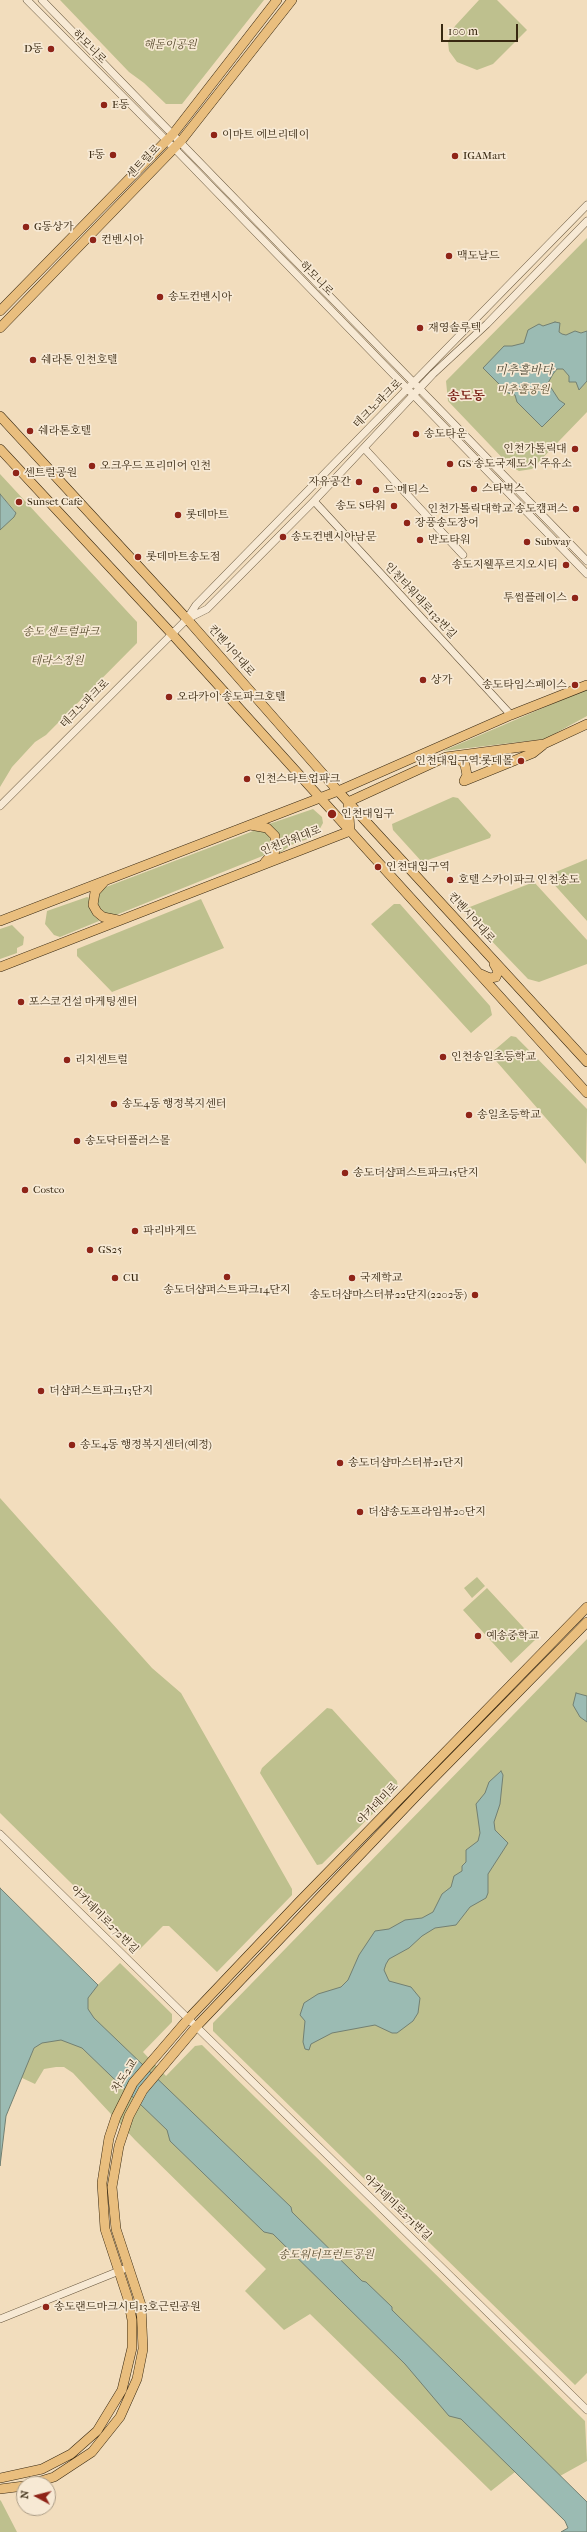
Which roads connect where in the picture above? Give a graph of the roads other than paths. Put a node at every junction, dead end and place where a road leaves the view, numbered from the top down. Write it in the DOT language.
graph roads {
  1 [pos="27,0"];
  2 [pos="42,0"];
  3 [pos="277,0"];
  4 [pos="292,0"];
  5 [pos="170,137"];
  6 [pos="178,144"];
  7 [pos="587,205"];
  8 [pos="587,221"];
  9 [pos="0,311"];
  10 [pos="0,328"];
  11 [pos="414,383"];
  12 [pos="419,389"];
  13 [pos="411,393"];
  14 [pos="0,416"];
  15 [pos="364,448"];
  16 [pos="0,449"];
  17 [pos="314,501"];
  18 [pos="463,555"];
  19 [pos="587,561"];
  20 [pos="587,574"];
  21 [pos="187,619"];
  22 [pos="172,634"];
  23 [pos="587,685"];
  24 [pos="511,715"];
  25 [pos="587,724"];
  26 [pos="544,744"];
  27 [pos="446,757"];
  28 [pos="338,791"];
  29 [pos="320,797"];
  30 [pos="348,802"];
  31 [pos="0,806"];
  32 [pos="246,825"];
  33 [pos="350,830"];
  34 [pos="259,866"];
  35 [pos="109,879"];
  36 [pos="122,920"];
  37 [pos="0,921"];
  38 [pos="490,957"];
  39 [pos="0,967"];
  40 [pos="476,971"];
  41 [pos="587,1062"];
  42 [pos="587,1093"];
  43 [pos="587,1607"];
  44 [pos="587,1622"];
  45 [pos="0,1834"];
  46 [pos="192,2023"];
  47 [pos="129,2267"];
  48 [pos="118,2271"];
  49 [pos="0,2319"];
  50 [pos="587,2410"];
  51 [pos="52,2476"];
  52 [pos="0,2478"];
  53 [pos="16,2487"];
  54 [pos="0,2489"];
  1 -- 5 [label="street, 하모니로"];
  2 -- 5 [label="street, 하모니로"];
  3 -- 5 [label="main road, 센트럴로"];
  4 -- 6 [label="main road, 센트럴로"];
  5 -- 6 [label="street, 하모니로"];
  5 -- 9 [label="main road, 센트럴로"];
  6 -- 10 [label="main road, 센트럴로"];
  6 -- 11 [label="street, 하모니로"];
  6 -- 13 [label="street, 하모니로"];
  7 -- 11 [label="street, 테크노파크로"];
  8 -- 12 [label="street, 테크노파크로"];
  11 -- 12 [label="street, 하모니로"];
  11 -- 13 [label="street, 테크노파크로"];
  12 -- 13 [label="street, 테크노파크로"];
  12 -- 19 [label="street, 하모니로"];
  13 -- 15 [label="street, 테크노파크로"];
  13 -- 20 [label="street, 하모니로"];
  13 -- 21 [label="street, 테크노파크로"];
  14 -- 21 [label="main road, 컨벤시아대로"];
  15 -- 17 [label="street, 테크노파크로"];
  15 -- 18 [label="street"];
  16 -- 22 [label="main road"];
  17 -- 21 [label="street, 테크노파크로"];
  17 -- 24 [label="street, 인천타워대로132번길"];
  21 -- 22 [label="street, 테크노파크로"];
  21 -- 28 [label="main road, 컨벤시아대로"];
  22 -- 29 [label="main road"];
  22 -- 31 [label="street, 테크노파크로"];
  23 -- 24 [label="main road"];
  24 -- 28 [label="main road"];
  25 -- 26 [label="main road"];
  26 -- 27 [label="main road"];
  26 -- 27 [label="main road"];
  27 -- 30 [label="main road"];
  28 -- 29 [label="main road"];
  28 -- 30 [label="main road, 컨벤시아대로"];
  29 -- 32 [label="main road"];
  29 -- 33 [label="main road"];
  30 -- 33 [label="main road"];
  30 -- 38 [label="main road, 컨벤시아대로"];
  32 -- 34 [label="main road"];
  32 -- 35 [label="main road"];
  33 -- 34 [label="main road, 인천타워대로"];
  33 -- 40 [label="main road"];
  34 -- 36 [label="main road, 인천타워대로"];
  35 -- 36 [label="main road"];
  35 -- 37 [label="main road"];
  36 -- 39 [label="main road, 인천타워대로"];
  38 -- 40 [label="main road"];
  38 -- 41 [label="main road, 컨벤시아대로"];
  40 -- 42 [label="main road"];
  43 -- 46 [label="main road, 아카데미로"];
  44 -- 46 [label="main road, 아카데미로"];
  45 -- 46 [label="street, 아카데미로272번길"];
  46 -- 47 [label="main road, 차도2교"];
  46 -- 48 [label="main road, 차도2교"];
  46 -- 50 [label="street, 아카데미로271번길"];
  47 -- 48 [label="street"];
  47 -- 51 [label="main road, 차도2교"];
  48 -- 49 [label="street"];
  48 -- 52 [label="main road, 차도2교"];
  53 -- 54 [label="main road"];
}
